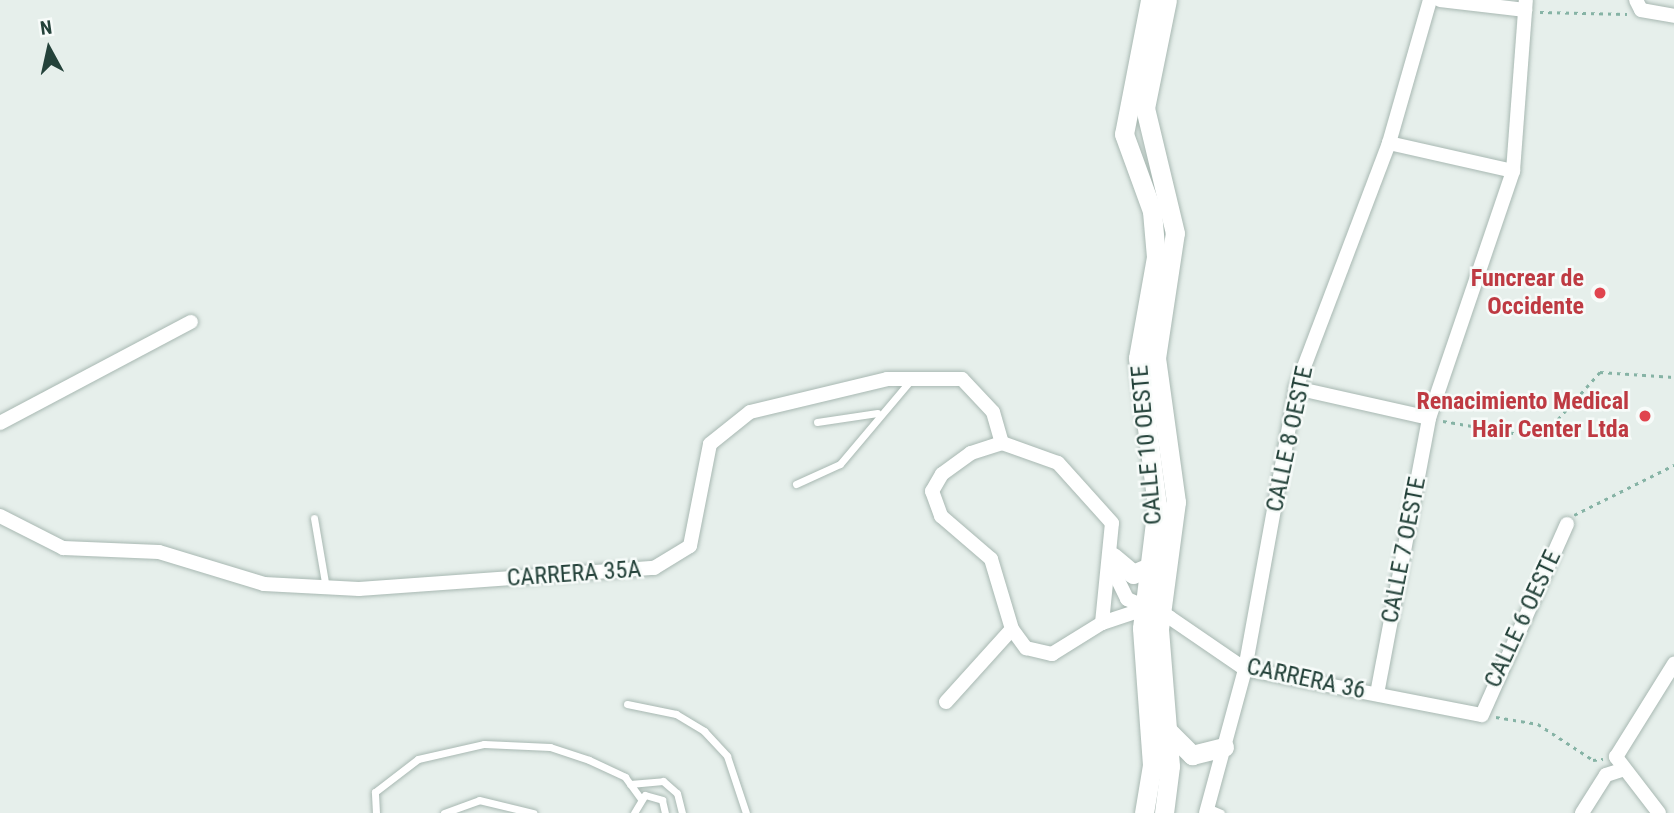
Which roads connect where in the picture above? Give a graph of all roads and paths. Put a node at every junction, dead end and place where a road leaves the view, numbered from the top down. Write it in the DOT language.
graph roads {
  1 [pos="1150,0"];
  2 [pos="1167,0"];
  3 [pos="1430,0"];
  4 [pos="1440,0"];
  5 [pos="1525,5"];
  6 [pos="1639,5"];
  7 [pos="1674,16"];
  8 [pos="1389,143"];
  9 [pos="1513,172"];
  10 [pos="191,322"];
  11 [pos="915,376"];
  12 [pos="1674,377"];
  13 [pos="1296,388"];
  14 [pos="877,413"];
  15 [pos="1429,418"];
  16 [pos="817,422"];
  17 [pos="0,423"];
  18 [pos="1002,443"];
  19 [pos="1674,465"];
  20 [pos="796,484"];
  21 [pos="0,516"];
  22 [pos="314,518"];
  23 [pos="1567,524"];
  24 [pos="1113,557"];
  25 [pos="1152,566"];
  26 [pos="326,589"];
  27 [pos="1153,612"];
  28 [pos="1102,623"];
  29 [pos="1012,629"];
  30 [pos="1674,664"];
  31 [pos="1245,669"];
  32 [pos="1377,694"];
  33 [pos="946,702"];
  34 [pos="627,704"];
  35 [pos="1482,715"];
  36 [pos="1169,732"];
  37 [pos="1224,747"];
  38 [pos="1619,763"];
  39 [pos="630,784"];
  40 [pos="640,798"];
  41 [pos="1166,809"];
  42 [pos="1206,810"];
  43 [pos="376,813"];
  44 [pos="444,813"];
  45 [pos="533,813"];
  46 [pos="634,813"];
  47 [pos="665,813"];
  48 [pos="682,813"];
  49 [pos="746,813"];
  50 [pos="1144,813"];
  51 [pos="1221,813"];
  52 [pos="1582,813"];
  53 [pos="1659,813"];
  1 -- 25 [label="main road, CALLE 10 OESTE"];
  2 -- 27 [label="main road, CALLE 10 OESTE"];
  3 -- 8 [label="street, CALLE 8 OESTE"];
  4 -- 5 [label="street"];
  5 -- 6 [label="path"];
  5 -- 9 [label="street, CALLE 7 OESTE"];
  6 -- 7 [label="street"];
  8 -- 9 [label="street"];
  8 -- 13 [label="street, CALLE 8 OESTE"];
  9 -- 15 [label="street, CALLE 7 OESTE"];
  10 -- 17 [label="street"];
  11 -- 14 [label="lane"];
  11 -- 18 [label="street, CARRERA 35A"];
  11 -- 26 [label="street, CARRERA 35A"];
  12 -- 15 [label="path"];
  13 -- 15 [label="street"];
  13 -- 31 [label="street, CALLE 8 OESTE"];
  14 -- 16 [label="lane"];
  14 -- 20 [label="lane"];
  15 -- 32 [label="street, CALLE 7 OESTE"];
  18 -- 24 [label="street"];
  18 -- 29 [label="street"];
  19 -- 23 [label="path"];
  21 -- 26 [label="street, CARRERA 35A"];
  22 -- 26 [label="lane"];
  23 -- 35 [label="street, CALLE 6 OESTE"];
  24 -- 25 [label="main road"];
  24 -- 27 [label="street, CARRERA 36"];
  24 -- 28 [label="street"];
  25 -- 27 [label="main road, CALLE 10 OESTE"];
  27 -- 28 [label="street"];
  27 -- 31 [label="street, CARRERA 36"];
  27 -- 36 [label="main road, CALLE 10 OESTE"];
  27 -- 50 [label="main road, CALLE 10 OESTE"];
  28 -- 29 [label="street"];
  29 -- 33 [label="street"];
  30 -- 38 [label="street"];
  31 -- 32 [label="street, CARRERA 36"];
  31 -- 37 [label="street, CALLE 8 OESTE"];
  32 -- 35 [label="street, CARRERA 36"];
  34 -- 49 [label="lane"];
  35 -- 38 [label="path"];
  36 -- 37 [label="main road"];
  36 -- 41 [label="main road, CALLE 10 OESTE"];
  37 -- 42 [label="street, CALLE 8 OESTE"];
  38 -- 52 [label="street"];
  38 -- 53 [label="street"];
  39 -- 40 [label="lane"];
  39 -- 43 [label="lane"];
  39 -- 48 [label="lane"];
  40 -- 46 [label="lane"];
  40 -- 47 [label="lane"];
  42 -- 51 [label="lane"];
  44 -- 45 [label="lane"];
}
